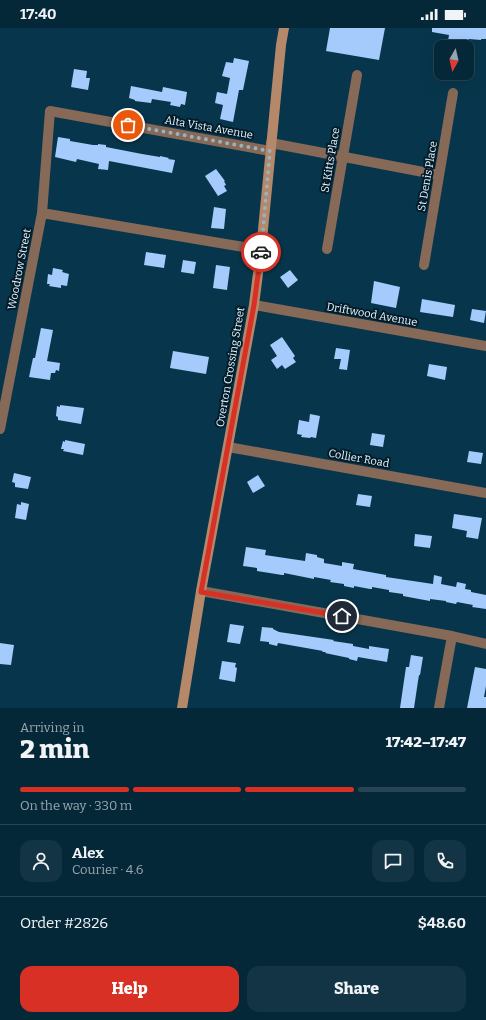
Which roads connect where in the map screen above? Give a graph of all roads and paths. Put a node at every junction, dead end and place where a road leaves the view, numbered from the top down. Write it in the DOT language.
graph roads {
  1 [pos="284,28"];
  2 [pos="357,75"];
  3 [pos="453,92"];
  4 [pos="50,111"];
  5 [pos="270,147"];
  6 [pos="343,157"];
  7 [pos="439,176"];
  8 [pos="42,213"];
  9 [pos="327,249"];
  10 [pos="261,250"];
  11 [pos="424,264"];
  12 [pos="254,305"];
  13 [pos="486,346"];
  14 [pos="0,429"];
  15 [pos="228,447"];
  16 [pos="486,493"];
  17 [pos="201,592"];
  18 [pos="452,636"];
  19 [pos="486,644"];
  20 [pos="182,708"];
  21 [pos="439,708"];
  1 -- 5 [label="main road, Overton Crossing Street"];
  2 -- 6 [label="street, St Kitts Place"];
  3 -- 7 [label="street, St Denis Place"];
  4 -- 5 [label="street, Alta Vista Avenue"];
  4 -- 8 [label="street, Woodrow Street"];
  5 -- 6 [label="street, Alta Vista Avenue"];
  5 -- 10 [label="main road, Overton Crossing Street"];
  6 -- 7 [label="street, Alta Vista Avenue"];
  6 -- 9 [label="street, St Kitts Place"];
  7 -- 11 [label="street, St Denis Place"];
  8 -- 10 [label="street"];
  8 -- 14 [label="street, Woodrow Street"];
  10 -- 12 [label="main road, Overton Crossing Street"];
  12 -- 13 [label="street, Driftwood Avenue"];
  12 -- 15 [label="main road, Overton Crossing Street"];
  15 -- 16 [label="street, Collier Road"];
  15 -- 17 [label="main road, Overton Crossing Street"];
  17 -- 18 [label="street"];
  17 -- 20 [label="main road, Overton Crossing Street"];
  18 -- 19 [label="street"];
  18 -- 21 [label="street"];
}
